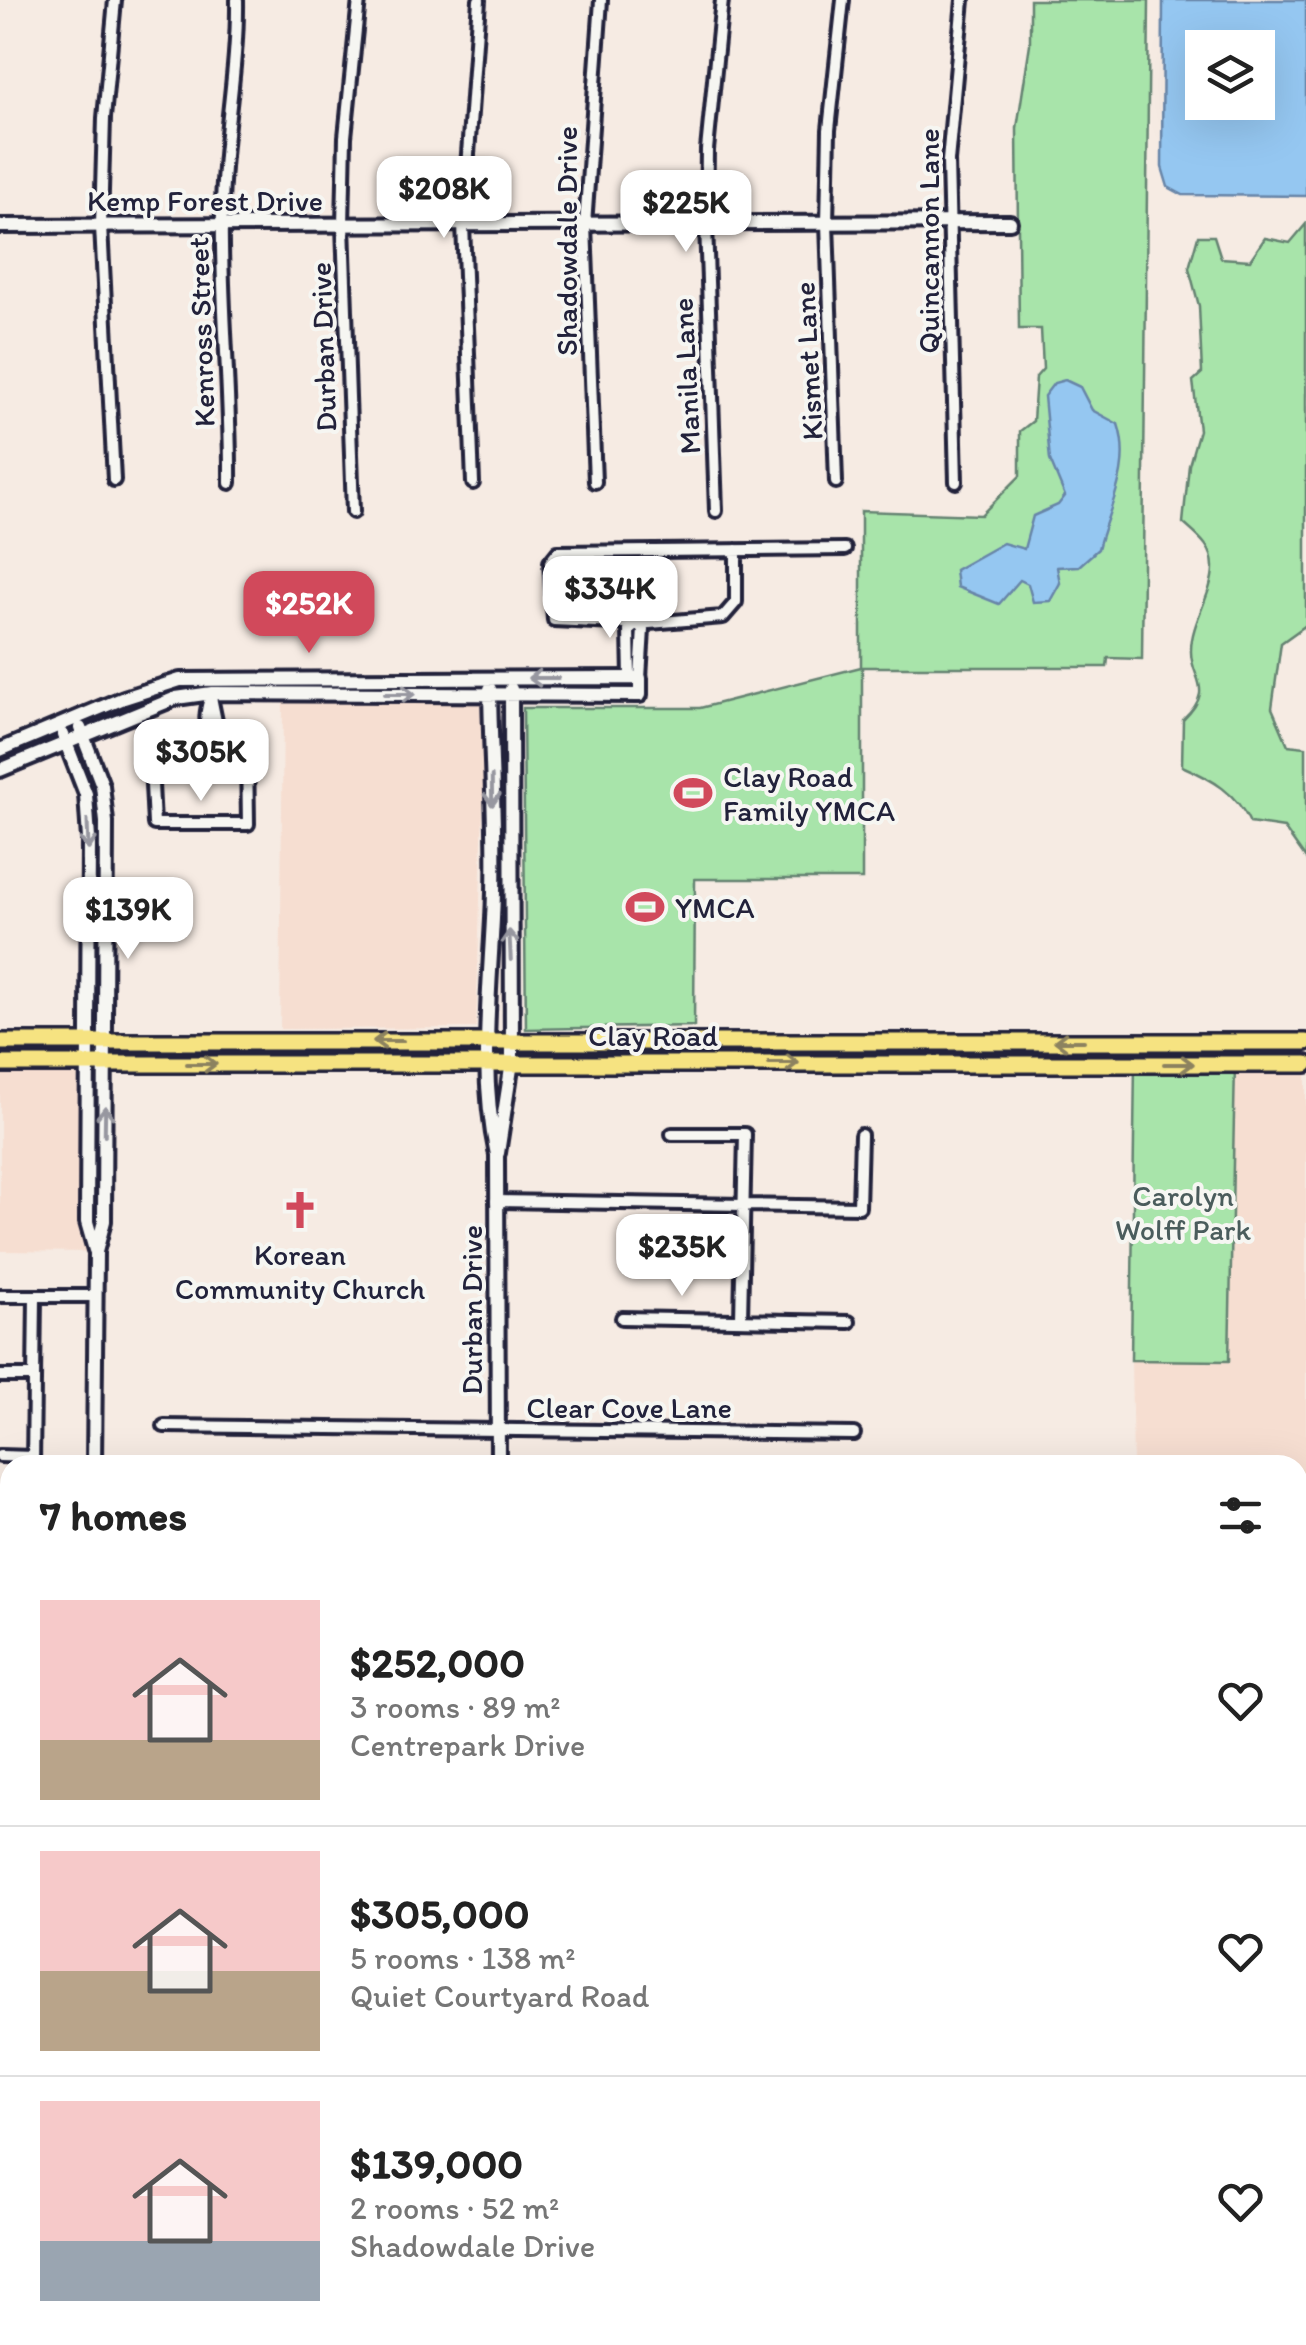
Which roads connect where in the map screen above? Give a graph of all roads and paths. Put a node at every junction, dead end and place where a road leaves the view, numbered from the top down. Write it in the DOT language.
graph roads {
  1 [pos="116,0"];
  2 [pos="237,0"];
  3 [pos="359,0"];
  4 [pos="480,0"];
  5 [pos="601,0"];
  6 [pos="722,0"];
  7 [pos="843,0"];
  8 [pos="963,0"];
  9 [pos="827,222"];
  10 [pos="949,222"];
  11 [pos="1010,222"];
  12 [pos="222,224"];
  13 [pos="463,224"];
  14 [pos="706,224"];
  15 [pos="343,225"];
  16 [pos="585,225"];
  17 [pos="0,226"];
  18 [pos="101,226"];
  19 [pos="114,480"];
  20 [pos="473,482"];
  21 [pos="595,482"];
  22 [pos="836,482"];
  23 [pos="956,482"];
  24 [pos="230,483"];
  25 [pos="716,511"];
  26 [pos="353,512"];
  27 [pos="846,549"];
  28 [pos="736,550"];
  29 [pos="636,624"];
  30 [pos="209,678"];
  31 [pos="354,678"];
  32 [pos="490,678"];
  33 [pos="635,678"];
  34 [pos="511,686"];
  35 [pos="353,694"];
  36 [pos="490,694"];
  37 [pos="212,695"];
  38 [pos="76,718"];
  39 [pos="58,726"];
  40 [pos="83,734"];
  41 [pos="211,739"];
  42 [pos="66,741"];
  43 [pos="0,750"];
  44 [pos="0,770"];
  45 [pos="89,878"];
  46 [pos="106,878"];
  47 [pos="834,1041"];
  48 [pos="984,1041"];
  49 [pos="0,1042"];
  50 [pos="86,1042"];
  51 [pos="107,1042"];
  52 [pos="349,1042"];
  53 [pos="485,1042"];
  54 [pos="512,1042"];
  55 [pos="672,1042"];
  56 [pos="1122,1042"];
  57 [pos="1306,1042"];
  58 [pos="486,1062"];
  59 [pos="512,1062"];
  60 [pos="347,1063"];
  61 [pos="670,1063"];
  62 [pos="834,1063"];
  63 [pos="1122,1063"];
  64 [pos="0,1064"];
  65 [pos="87,1064"];
  66 [pos="106,1064"];
  67 [pos="985,1064"];
  68 [pos="1306,1064"];
  69 [pos="672,1134"];
  70 [pos="861,1135"];
  71 [pos="497,1155"];
  72 [pos="496,1201"];
  73 [pos="744,1206"];
  74 [pos="96,1252"];
  75 [pos="0,1296"];
  76 [pos="35,1296"];
  77 [pos="95,1296"];
  78 [pos="622,1318"];
  79 [pos="741,1319"];
  80 [pos="850,1322"];
  81 [pos="0,1376"];
  82 [pos="34,1376"];
  83 [pos="164,1426"];
  84 [pos="495,1431"];
  85 [pos="854,1434"];
  86 [pos="33,1455"];
  87 [pos="94,1455"];
  88 [pos="497,1455"];
  1 -- 18 [label="street"];
  2 -- 12 [label="street, Kenross Street"];
  3 -- 15 [label="street, Durban Drive"];
  4 -- 13 [label="street"];
  5 -- 16 [label="street, Shadowdale Drive"];
  6 -- 14 [label="street, Manila Lane"];
  7 -- 9 [label="street, Kismet Lane"];
  8 -- 10 [label="street, Quincannon Lane"];
  9 -- 10 [label="street, Kemp Forest Drive"];
  9 -- 14 [label="street, Kemp Forest Drive"];
  9 -- 22 [label="street, Kismet Lane"];
  10 -- 11 [label="street, Kemp Forest Drive"];
  10 -- 23 [label="street, Quincannon Lane"];
  12 -- 15 [label="street, Kemp Forest Drive"];
  12 -- 18 [label="street, Kemp Forest Drive"];
  12 -- 24 [label="street, Kenross Street"];
  13 -- 15 [label="street, Kemp Forest Drive"];
  13 -- 16 [label="street, Kemp Forest Drive"];
  13 -- 20 [label="street"];
  14 -- 16 [label="street, Kemp Forest Drive"];
  14 -- 25 [label="street, Manila Lane"];
  15 -- 26 [label="street, Durban Drive"];
  16 -- 21 [label="street, Shadowdale Drive"];
  17 -- 18 [label="street, Kemp Forest Drive"];
  18 -- 19 [label="street"];
  27 -- 28 [label="street"];
  28 -- 29 [label="street"];
  28 -- 29 [label="street"];
  29 -- 33 [label="street"];
  30 -- 31 [label="street"];
  30 -- 37 [label="street"];
  30 -- 38 [label="street"];
  31 -- 32 [label="street"];
  31 -- 35 [label="street"];
  32 -- 34 [label="street"];
  32 -- 36 [label="street, Durban Drive"];
  33 -- 34 [label="street, one-way"];
  33 -- 34 [label="street"];
  34 -- 36 [label="street"];
  54 -- 34 [label="street, Durban Drive, one-way"];
  35 -- 36 [label="street, one-way"];
  35 -- 37 [label="street"];
  36 -- 53 [label="street, Durban Drive, one-way"];
  37 -- 40 [label="street"];
  37 -- 41 [label="street"];
  38 -- 39 [label="street"];
  38 -- 40 [label="street"];
  39 -- 42 [label="street"];
  39 -- 43 [label="street"];
  40 -- 42 [label="street"];
  40 -- 46 [label="street"];
  41 -- 41 [label="street"];
  42 -- 44 [label="street"];
  42 -- 45 [label="street, one-way"];
  45 -- 46 [label="street"];
  45 -- 50 [label="street"];
  46 -- 51 [label="street"];
  47 -- 48 [label="main road, Clay Road"];
  47 -- 55 [label="main road, Clay Road"];
  47 -- 62 [label="main road"];
  56 -- 48 [label="main road, Clay Road, one-way"];
  48 -- 67 [label="main road"];
  49 -- 50 [label="main road, Clay Road"];
  50 -- 51 [label="main road, Clay Road"];
  50 -- 65 [label="street"];
  51 -- 52 [label="main road, Clay Road"];
  51 -- 66 [label="street"];
  53 -- 52 [label="main road, Clay Road, one-way"];
  52 -- 60 [label="main road"];
  53 -- 54 [label="main road, Clay Road"];
  53 -- 58 [label="street, Durban Drive"];
  54 -- 55 [label="main road, Clay Road"];
  54 -- 59 [label="street, Durban Drive"];
  55 -- 61 [label="main road"];
  56 -- 57 [label="main road, Clay Road"];
  56 -- 63 [label="main road"];
  58 -- 59 [label="main road, Clay Road"];
  58 -- 60 [label="main road, Clay Road"];
  58 -- 71 [label="street, Durban Drive"];
  59 -- 61 [label="main road, Clay Road"];
  59 -- 71 [label="street, Durban Drive"];
  66 -- 60 [label="main road, Clay Road, one-way"];
  61 -- 62 [label="main road, Clay Road, one-way"];
  62 -- 67 [label="main road, Clay Road"];
  63 -- 67 [label="main road, Clay Road"];
  63 -- 68 [label="main road, Clay Road, one-way"];
  64 -- 65 [label="main road, Clay Road"];
  65 -- 66 [label="main road, Clay Road"];
  65 -- 74 [label="street"];
  74 -- 66 [label="street, one-way"];
  69 -- 73 [label="street"];
  70 -- 73 [label="street"];
  71 -- 72 [label="street, Durban Drive"];
  72 -- 73 [label="street"];
  72 -- 84 [label="street, Durban Drive"];
  73 -- 79 [label="street"];
  74 -- 77 [label="street"];
  75 -- 76 [label="street"];
  76 -- 77 [label="street"];
  76 -- 82 [label="street"];
  77 -- 87 [label="street"];
  78 -- 79 [label="street"];
  79 -- 80 [label="street"];
  81 -- 82 [label="street"];
  82 -- 86 [label="street"];
  83 -- 84 [label="street, Clear Cove Lane"];
  84 -- 85 [label="street, Clear Cove Lane"];
  84 -- 88 [label="street, Durban Drive"];
}
